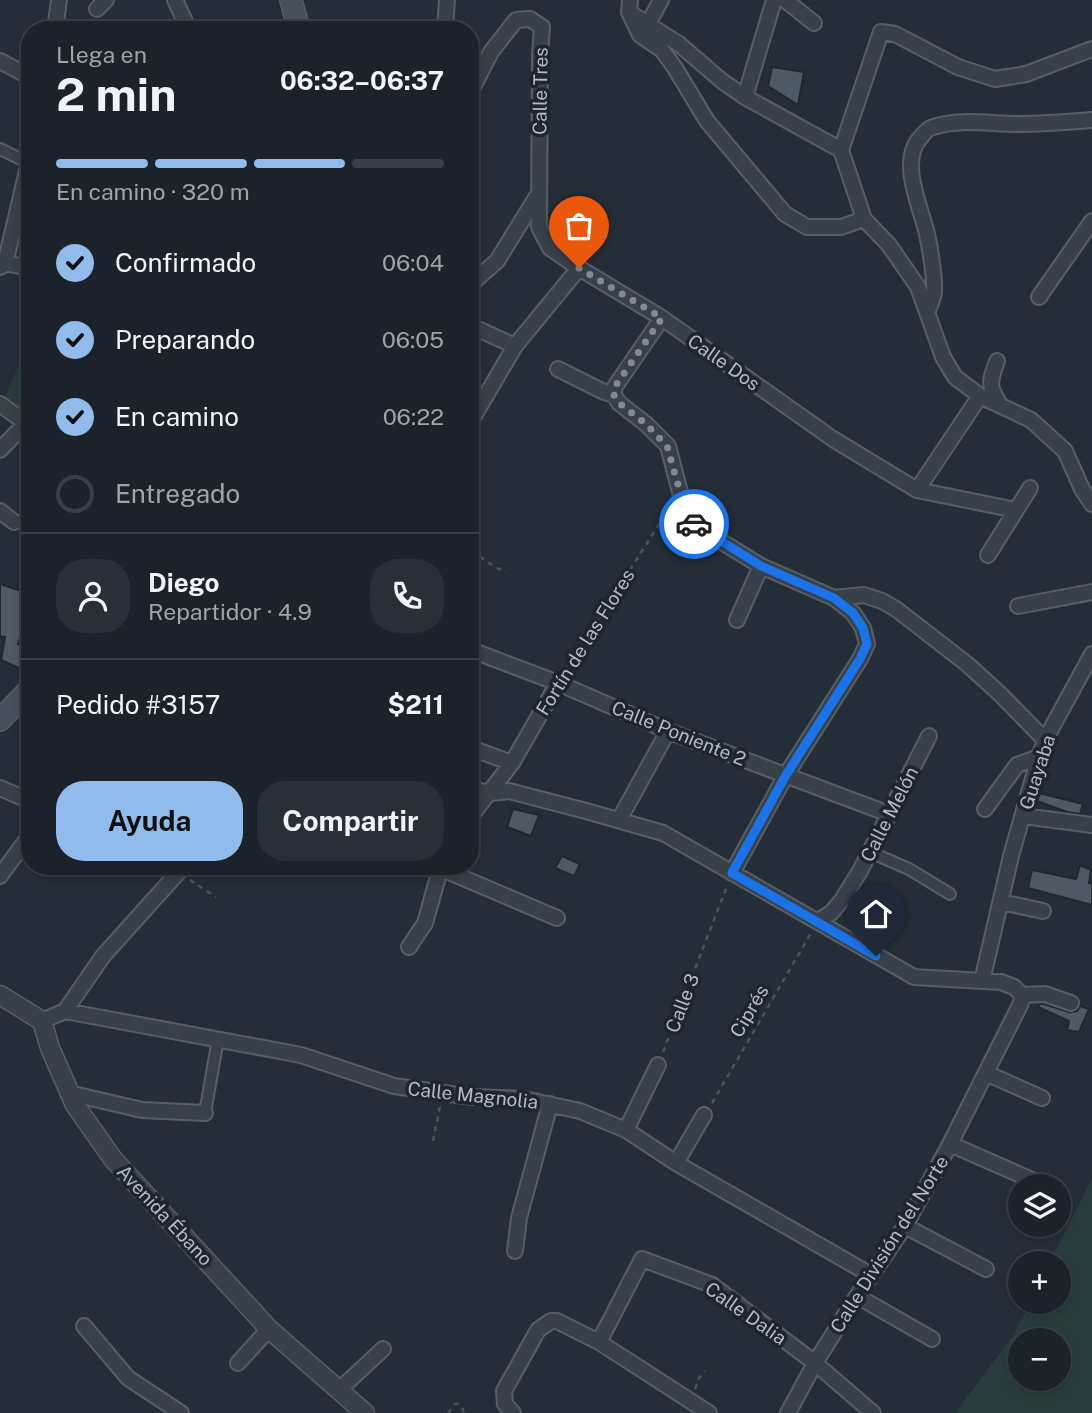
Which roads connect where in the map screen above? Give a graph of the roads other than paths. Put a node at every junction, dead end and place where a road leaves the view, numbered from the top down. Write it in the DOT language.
graph roads {
  1 [pos="59,0"];
  2 [pos="175,0"];
  3 [pos="291,0"];
  4 [pos="447,0"];
  5 [pos="662,0"];
  6 [pos="774,0"];
  7 [pos="785,0"];
  8 [pos="629,6"];
  9 [pos="56,21"];
  10 [pos="185,21"];
  11 [pos="297,21"];
  12 [pos="446,21"];
  13 [pos="814,23"];
  14 [pos="648,24"];
  15 [pos="1092,49"];
  16 [pos="0,61"];
  17 [pos="21,72"];
  18 [pos="479,76"];
  19 [pos="745,97"];
  20 [pos="1092,120"];
  21 [pos="0,149"];
  22 [pos="841,150"];
  23 [pos="21,157"];
  24 [pos="21,191"];
  25 [pos="540,192"];
  26 [pos="864,219"];
  27 [pos="1092,221"];
  28 [pos="539,227"];
  29 [pos="2,264"];
  30 [pos="21,267"];
  31 [pos="579,268"];
  32 [pos="479,277"];
  33 [pos="1039,297"];
  34 [pos="927,312"];
  35 [pos="662,318"];
  36 [pos="479,330"];
  37 [pos="515,346"];
  38 [pos="997,361"];
  39 [pos="558,369"];
  40 [pos="614,395"];
  41 [pos="980,396"];
  42 [pos="0,404"];
  43 [pos="479,404"];
  44 [pos="999,405"];
  45 [pos="21,419"];
  46 [pos="21,428"];
  47 [pos="0,450"];
  48 [pos="1030,488"];
  49 [pos="917,490"];
  50 [pos="1092,504"];
  51 [pos="1016,510"];
  52 [pos="0,511"];
  53 [pos="14,522"];
  54 [pos="989,555"];
  55 [pos="761,566"];
  56 [pos="1092,592"];
  57 [pos="834,598"];
  58 [pos="1018,606"];
  59 [pos="737,620"];
  60 [pos="479,653"];
  61 [pos="1092,654"];
  62 [pos="558,683"];
  63 [pos="21,698"];
  64 [pos="0,720"];
  65 [pos="668,731"];
  66 [pos="929,736"];
  67 [pos="1045,740"];
  68 [pos="479,751"];
  69 [pos="1039,757"];
  70 [pos="512,763"];
  71 [pos="786,775"];
  72 [pos="0,788"];
  73 [pos="479,791"];
  74 [pos="490,793"];
  75 [pos="21,797"];
  76 [pos="479,806"];
  77 [pos="985,809"];
  78 [pos="888,814"];
  79 [pos="1023,816"];
  80 [pos="619,820"];
  81 [pos="1092,825"];
  82 [pos="21,847"];
  83 [pos="870,852"];
  84 [pos="732,873"];
  85 [pos="177,875"];
  86 [pos="437,875"];
  87 [pos="458,875"];
  88 [pos="0,876"];
  89 [pos="950,894"];
  90 [pos="1001,901"];
  91 [pos="1043,911"];
  92 [pos="557,918"];
  93 [pos="818,921"];
  94 [pos="409,947"];
  95 [pos="982,981"];
  96 [pos="0,995"];
  97 [pos="1022,995"];
  98 [pos="1071,1003"];
  99 [pos="65,1011"];
  100 [pos="42,1021"];
  101 [pos="218,1039"];
  102 [pos="658,1065"];
  103 [pos="986,1073"];
  104 [pos="69,1093"];
  105 [pos="1042,1098"];
  106 [pos="550,1104"];
  107 [pos="205,1113"];
  108 [pos="704,1115"];
  109 [pos="626,1130"];
  110 [pos="950,1144"];
  111 [pos="676,1163"];
  112 [pos="1018,1174"];
  113 [pos="905,1226"];
  114 [pos="514,1251"];
  115 [pos="986,1269"];
  116 [pos="871,1275"];
  117 [pos="857,1296"];
  118 [pos="84,1326"];
  119 [pos="269,1329"];
  120 [pos="932,1339"];
  121 [pos="599,1342"];
  122 [pos="383,1349"];
  123 [pos="237,1363"];
  124 [pos="815,1363"];
  125 [pos="339,1390"];
  126 [pos="509,1408"];
  127 [pos="181,1413"];
  128 [pos="365,1413"];
  129 [pos="709,1413"];
  130 [pos="788,1413"];
  131 [pos="873,1413"];
  1 -- 9 [label="street"];
  2 -- 10 [label="street"];
  3 -- 11 [label="main road"];
  4 -- 12 [label="street"];
  5 -- 14 [label="street"];
  6 -- 19 [label="street"];
  7 -- 13 [label="street"];
  8 -- 14 [label="street"];
  8 -- 26 [label="street"];
  14 -- 19 [label="street"];
  15 -- 22 [label="street"];
  16 -- 17 [label="street"];
  18 -- 25 [label="street, Calle Tres"];
  19 -- 22 [label="street"];
  20 -- 34 [label="street"];
  21 -- 23 [label="street"];
  22 -- 26 [label="street"];
  24 -- 29 [label="street"];
  25 -- 28 [label="street, Calle Tres"];
  25 -- 32 [label="street"];
  26 -- 34 [label="street"];
  27 -- 33 [label="street"];
  28 -- 31 [label="street, Calle Dos"];
  29 -- 30 [label="street"];
  31 -- 35 [label="street, Calle Dos"];
  31 -- 37 [label="street"];
  34 -- 41 [label="street"];
  35 -- 40 [label="street"];
  35 -- 49 [label="street, Calle Dos"];
  36 -- 37 [label="street"];
  37 -- 43 [label="street"];
  38 -- 44 [label="street"];
  39 -- 40 [label="street"];
  40 -- 55 [label="street"];
  41 -- 44 [label="street"];
  41 -- 49 [label="street"];
  42 -- 45 [label="street"];
  44 -- 50 [label="street"];
  46 -- 47 [label="street"];
  48 -- 51 [label="street"];
  49 -- 51 [label="street, Calle Dos"];
  51 -- 54 [label="street"];
  52 -- 53 [label="street"];
  55 -- 57 [label="street"];
  55 -- 59 [label="street"];
  56 -- 58 [label="street"];
  57 -- 67 [label="street"];
  57 -- 71 [label="street"];
  60 -- 62 [label="street, Calle Poniente 2"];
  61 -- 67 [label="street, Guayaba"];
  62 -- 65 [label="street, Calle Poniente 2"];
  62 -- 70 [label="street, Fortín de las Flores"];
  63 -- 64 [label="main road"];
  65 -- 71 [label="street, Calle Poniente 2"];
  65 -- 80 [label="street"];
  66 -- 78 [label="street, Calle Melón"];
  67 -- 69 [label="street, Guayaba"];
  68 -- 70 [label="street"];
  69 -- 77 [label="street"];
  69 -- 79 [label="street, Guayaba"];
  70 -- 74 [label="street, Fortín de las Flores"];
  71 -- 78 [label="street, Calle Poniente 2"];
  71 -- 84 [label="street"];
  72 -- 75 [label="street"];
  73 -- 74 [label="street"];
  74 -- 76 [label="street, Fortín de las Flores"];
  74 -- 80 [label="street"];
  78 -- 83 [label="street, Calle Melón"];
  79 -- 81 [label="street"];
  79 -- 90 [label="street, Guayaba"];
  80 -- 84 [label="street"];
  82 -- 88 [label="street"];
  83 -- 89 [label="street"];
  83 -- 93 [label="street, Calle Melón"];
  84 -- 93 [label="street"];
  85 -- 99 [label="street"];
  86 -- 94 [label="street"];
  87 -- 92 [label="street"];
  90 -- 91 [label="street"];
  90 -- 95 [label="street, Guayaba"];
  93 -- 95 [label="street"];
  95 -- 97 [label="street"];
  96 -- 100 [label="street"];
  97 -- 98 [label="street"];
  97 -- 103 [label="street, Calle División del Norte"];
  99 -- 100 [label="street"];
  99 -- 101 [label="street, Calle Magnolia"];
  100 -- 104 [label="street, Avenida Ébano"];
  101 -- 106 [label="street, Calle Magnolia"];
  101 -- 107 [label="street"];
  102 -- 109 [label="street"];
  103 -- 105 [label="street"];
  103 -- 110 [label="street, Calle División del Norte"];
  104 -- 107 [label="street"];
  104 -- 119 [label="street, Avenida Ébano"];
  106 -- 109 [label="street, Calle Magnolia"];
  106 -- 114 [label="street"];
  108 -- 111 [label="street"];
  109 -- 111 [label="street, Calle Magnolia"];
  110 -- 112 [label="street"];
  110 -- 113 [label="street, Calle División del Norte"];
  111 -- 116 [label="street, Calle Magnolia"];
  113 -- 115 [label="street"];
  113 -- 116 [label="street, Calle División del Norte"];
  116 -- 117 [label="street, Calle División del Norte"];
  117 -- 120 [label="street"];
  117 -- 124 [label="street, Calle División del Norte"];
  118 -- 127 [label="street"];
  119 -- 123 [label="street"];
  119 -- 125 [label="street, Avenida Ébano"];
  121 -- 124 [label="street, Calle Dalia"];
  121 -- 126 [label="street"];
  121 -- 129 [label="street"];
  122 -- 125 [label="street"];
  124 -- 130 [label="street, Calle División del Norte"];
  124 -- 131 [label="street"];
  125 -- 128 [label="street, Avenida Ébano"];
}
